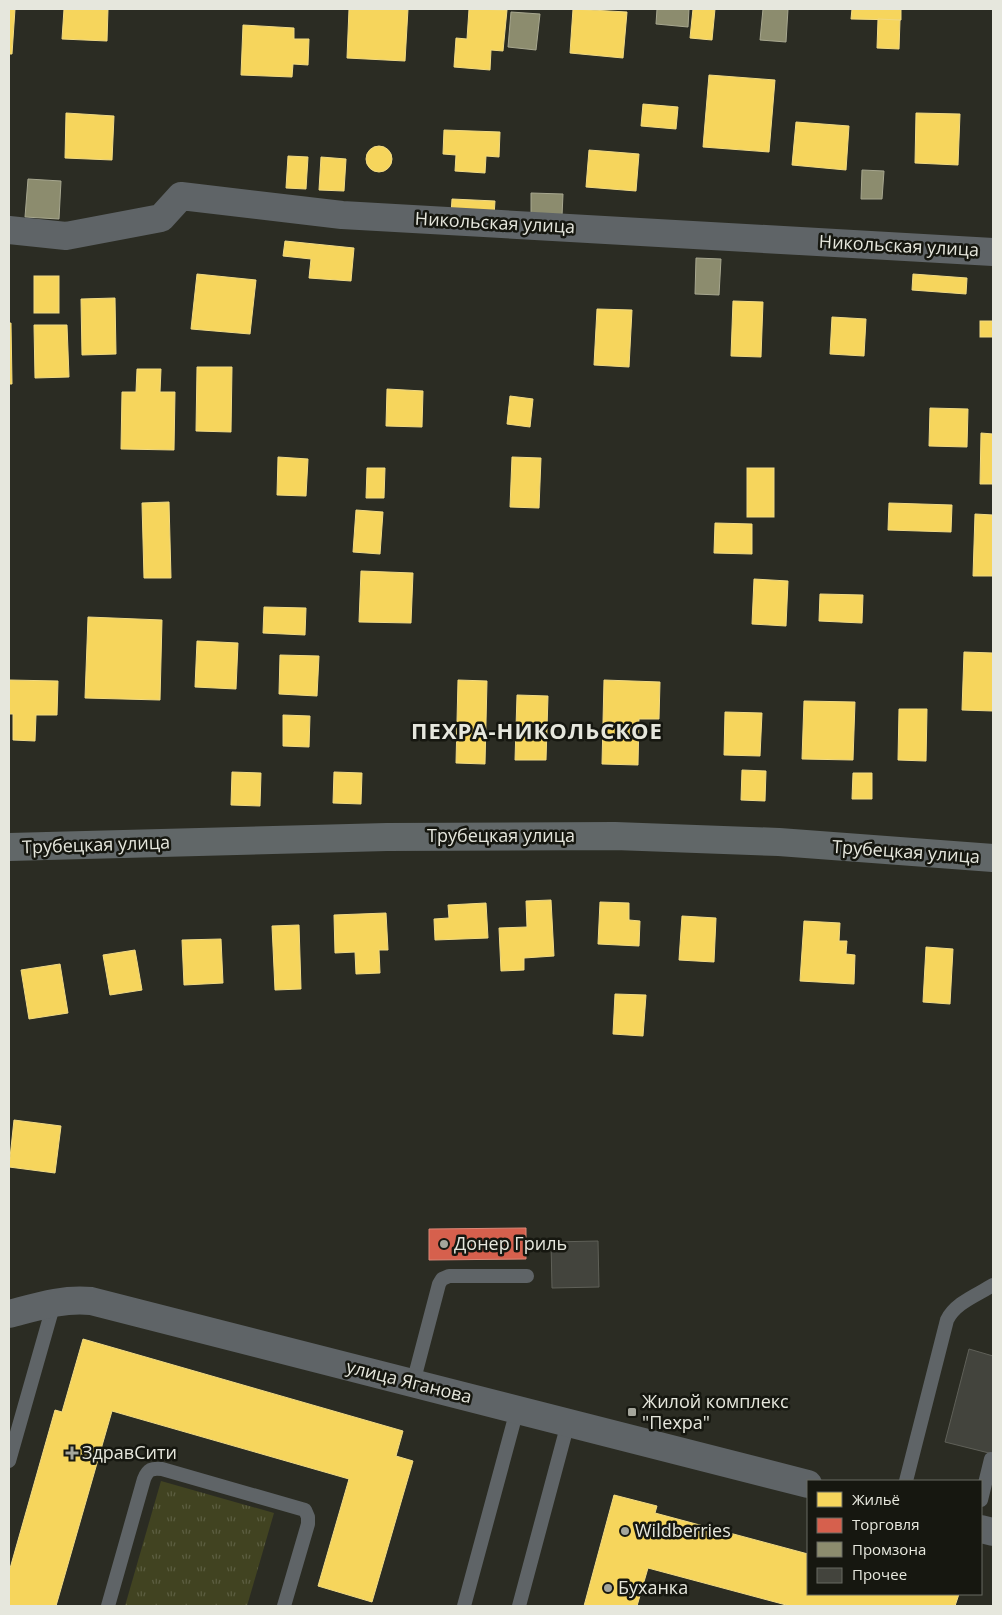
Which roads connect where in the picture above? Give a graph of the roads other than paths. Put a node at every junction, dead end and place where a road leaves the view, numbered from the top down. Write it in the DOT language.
graph roads {
  1 [pos="9,230"];
  2 [pos="993,252"];
  3 [pos="9,847"];
  4 [pos="993,858"];
  5 [pos="528,1276"];
  6 [pos="993,1285"];
  7 [pos="54,1303"];
  8 [pos="9,1314"];
  9 [pos="413,1383"];
  10 [pos="516,1410"];
  11 [pos="568,1423"];
  12 [pos="991,1459"];
  13 [pos="9,1461"];
  14 [pos="906,1480"];
  15 [pos="807,1484"];
  16 [pos="982,1496"];
  17 [pos="108,1606"];
  18 [pos="284,1606"];
  19 [pos="464,1606"];
  20 [pos="518,1606"];
  1 -- 2 [label="street, Никольская улица"];
  3 -- 4 [label="main road, Трубецкая улица"];
  5 -- 9 [label="lane"];
  6 -- 14 [label="lane"];
  7 -- 8 [label="street, улица Яганова"];
  7 -- 9 [label="street, улица Яганова"];
  7 -- 13 [label="lane"];
  9 -- 10 [label="street, улица Яганова"];
  10 -- 11 [label="street, улица Яганова"];
  10 -- 19 [label="lane"];
  11 -- 15 [label="street, улица Яганова"];
  11 -- 20 [label="lane"];
  12 -- 16 [label="lane"];
  17 -- 18 [label="lane"];
}
